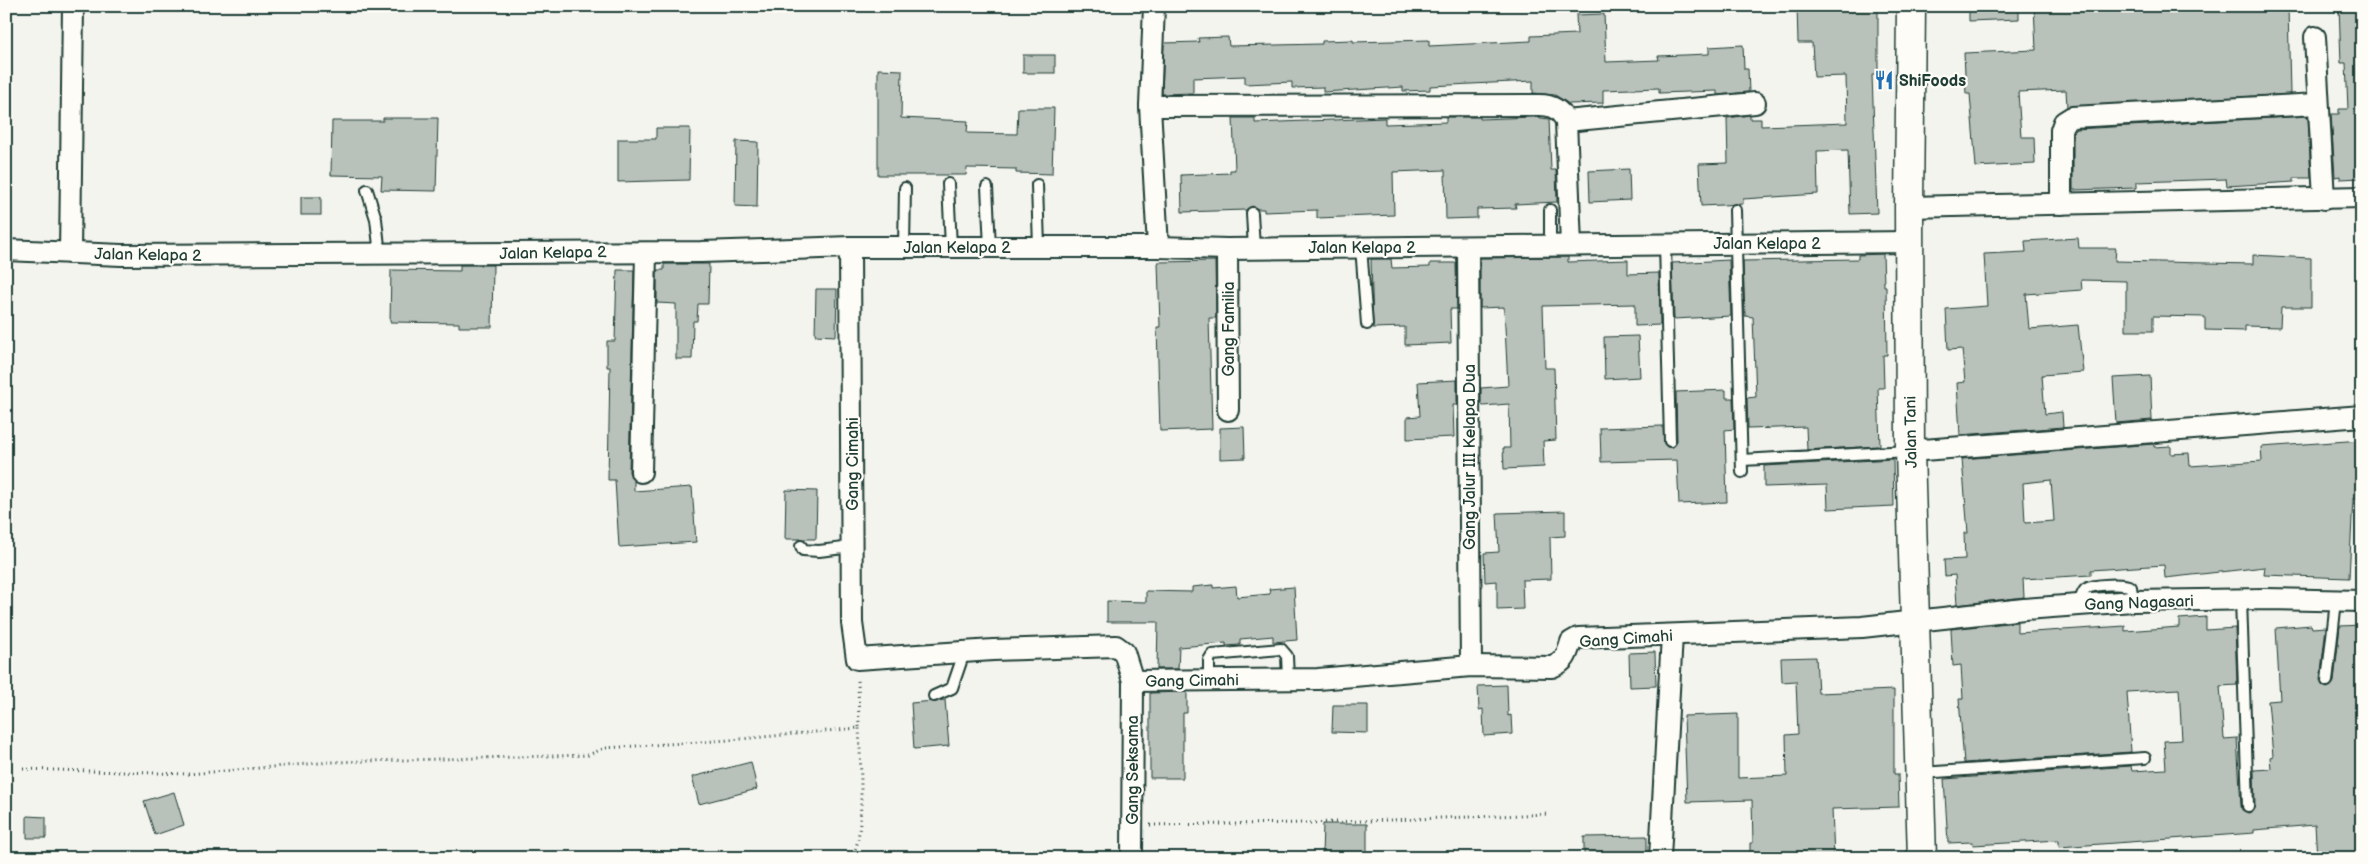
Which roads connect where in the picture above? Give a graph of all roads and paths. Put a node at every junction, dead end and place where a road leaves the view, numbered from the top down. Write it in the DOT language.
graph roads {
  1 [pos="73,6"];
  2 [pos="1154,6"];
  3 [pos="1911,6"];
  4 [pos="2315,37"];
  5 [pos="1755,103"];
  6 [pos="2318,104"];
  7 [pos="1150,106"];
  8 [pos="1566,121"];
  9 [pos="948,184"];
  10 [pos="1037,185"];
  11 [pos="987,187"];
  12 [pos="905,188"];
  13 [pos="367,190"];
  14 [pos="2362,198"];
  15 [pos="2324,199"];
  16 [pos="2061,204"];
  17 [pos="1909,207"];
  18 [pos="1550,210"];
  19 [pos="1735,210"];
  20 [pos="1252,213"];
  21 [pos="1909,242"];
  22 [pos="1736,243"];
  23 [pos="1665,244"];
  24 [pos="1550,245"];
  25 [pos="1571,245"];
  26 [pos="850,247"];
  27 [pos="904,247"];
  28 [pos="951,247"];
  29 [pos="990,247"];
  30 [pos="1039,247"];
  31 [pos="1158,247"];
  32 [pos="1361,247"];
  33 [pos="1468,247"];
  34 [pos="1254,248"];
  35 [pos="1228,249"];
  36 [pos="6,250"];
  37 [pos="70,253"];
  38 [pos="646,253"];
  39 [pos="380,255"];
  40 [pos="1367,324"];
  41 [pos="1228,410"];
  42 [pos="2362,416"];
  43 [pos="1670,441"];
  44 [pos="1910,451"];
  45 [pos="1742,460"];
  46 [pos="641,472"];
  47 [pos="1742,472"];
  48 [pos="801,546"];
  49 [pos="852,547"];
  50 [pos="2241,599"];
  51 [pos="2336,601"];
  52 [pos="2362,601"];
  53 [pos="1917,622"];
  54 [pos="1672,635"];
  55 [pos="964,653"];
  56 [pos="857,659"];
  57 [pos="1471,666"];
  58 [pos="1288,679"];
  59 [pos="1210,680"];
  60 [pos="1132,681"];
  61 [pos="2327,681"];
  62 [pos="934,696"];
  63 [pos="859,728"];
  64 [pos="2145,758"];
  65 [pos="23,769"];
  66 [pos="1921,773"];
  67 [pos="2248,806"];
  68 [pos="1549,814"];
  69 [pos="1132,826"];
  70 [pos="851,858"];
  71 [pos="1132,858"];
  72 [pos="1660,858"];
  73 [pos="1922,858"];
  1 -- 37 [label="street"];
  2 -- 7 [label="street"];
  3 -- 17 [label="highway, Jalan Tani"];
  4 -- 6 [label="street"];
  5 -- 8 [label="street"];
  6 -- 15 [label="street"];
  6 -- 16 [label="street"];
  7 -- 8 [label="street"];
  7 -- 31 [label="street"];
  8 -- 25 [label="street"];
  9 -- 28 [label="lane"];
  10 -- 30 [label="lane"];
  11 -- 29 [label="lane"];
  12 -- 27 [label="lane"];
  13 -- 39 [label="lane"];
  14 -- 15 [label="street"];
  15 -- 16 [label="street"];
  16 -- 17 [label="street"];
  17 -- 21 [label="highway, Jalan Tani"];
  18 -- 24 [label="lane"];
  19 -- 22 [label="lane"];
  20 -- 34 [label="lane"];
  21 -- 22 [label="street, Jalan Kelapa 2"];
  21 -- 44 [label="highway, Jalan Tani"];
  22 -- 23 [label="street, Jalan Kelapa 2"];
  22 -- 45 [label="lane"];
  23 -- 25 [label="street, Jalan Kelapa 2"];
  23 -- 43 [label="lane"];
  24 -- 25 [label="street, Jalan Kelapa 2"];
  24 -- 33 [label="street, Jalan Kelapa 2"];
  26 -- 27 [label="street, Jalan Kelapa 2"];
  26 -- 38 [label="street, Jalan Kelapa 2"];
  26 -- 49 [label="street, Gang Cimahi"];
  27 -- 28 [label="street, Jalan Kelapa 2"];
  28 -- 29 [label="street, Jalan Kelapa 2"];
  29 -- 30 [label="street, Jalan Kelapa 2"];
  30 -- 31 [label="street, Jalan Kelapa 2"];
  31 -- 35 [label="street, Jalan Kelapa 2"];
  32 -- 33 [label="street, Jalan Kelapa 2"];
  32 -- 34 [label="street, Jalan Kelapa 2"];
  32 -- 40 [label="lane"];
  33 -- 57 [label="street, Gang Jalur III Kelapa Dua"];
  34 -- 35 [label="street, Jalan Kelapa 2"];
  35 -- 41 [label="street, Gang Familia"];
  36 -- 37 [label="street, Jalan Kelapa 2"];
  37 -- 39 [label="street, Jalan Kelapa 2"];
  38 -- 39 [label="street, Jalan Kelapa 2"];
  38 -- 46 [label="street"];
  42 -- 44 [label="street"];
  44 -- 45 [label="lane"];
  44 -- 53 [label="highway, Jalan Tani"];
  45 -- 47 [label="lane"];
  48 -- 49 [label="lane"];
  49 -- 56 [label="street, Gang Cimahi"];
  50 -- 51 [label="street, Gang Nagasari"];
  50 -- 53 [label="street, Gang Nagasari"];
  50 -- 67 [label="lane"];
  51 -- 52 [label="street, Gang Nagasari"];
  51 -- 61 [label="lane"];
  53 -- 54 [label="street, Gang Cimahi"];
  53 -- 66 [label="highway, Jalan Tani"];
  54 -- 57 [label="street, Gang Cimahi"];
  54 -- 72 [label="street"];
  55 -- 56 [label="street, Gang Cimahi"];
  55 -- 60 [label="street, Gang Cimahi"];
  55 -- 62 [label="lane"];
  56 -- 63 [label="path"];
  57 -- 58 [label="street, Gang Cimahi"];
  58 -- 59 [label="street, Gang Cimahi"];
  58 -- 59 [label="lane"];
  59 -- 60 [label="street, Gang Cimahi"];
  60 -- 69 [label="street, Gang Seksama"];
  63 -- 65 [label="path"];
  63 -- 70 [label="path"];
  64 -- 66 [label="lane"];
  66 -- 73 [label="highway, Jalan Tani"];
  68 -- 69 [label="path"];
  69 -- 71 [label="street, Gang Seksama"];
}
